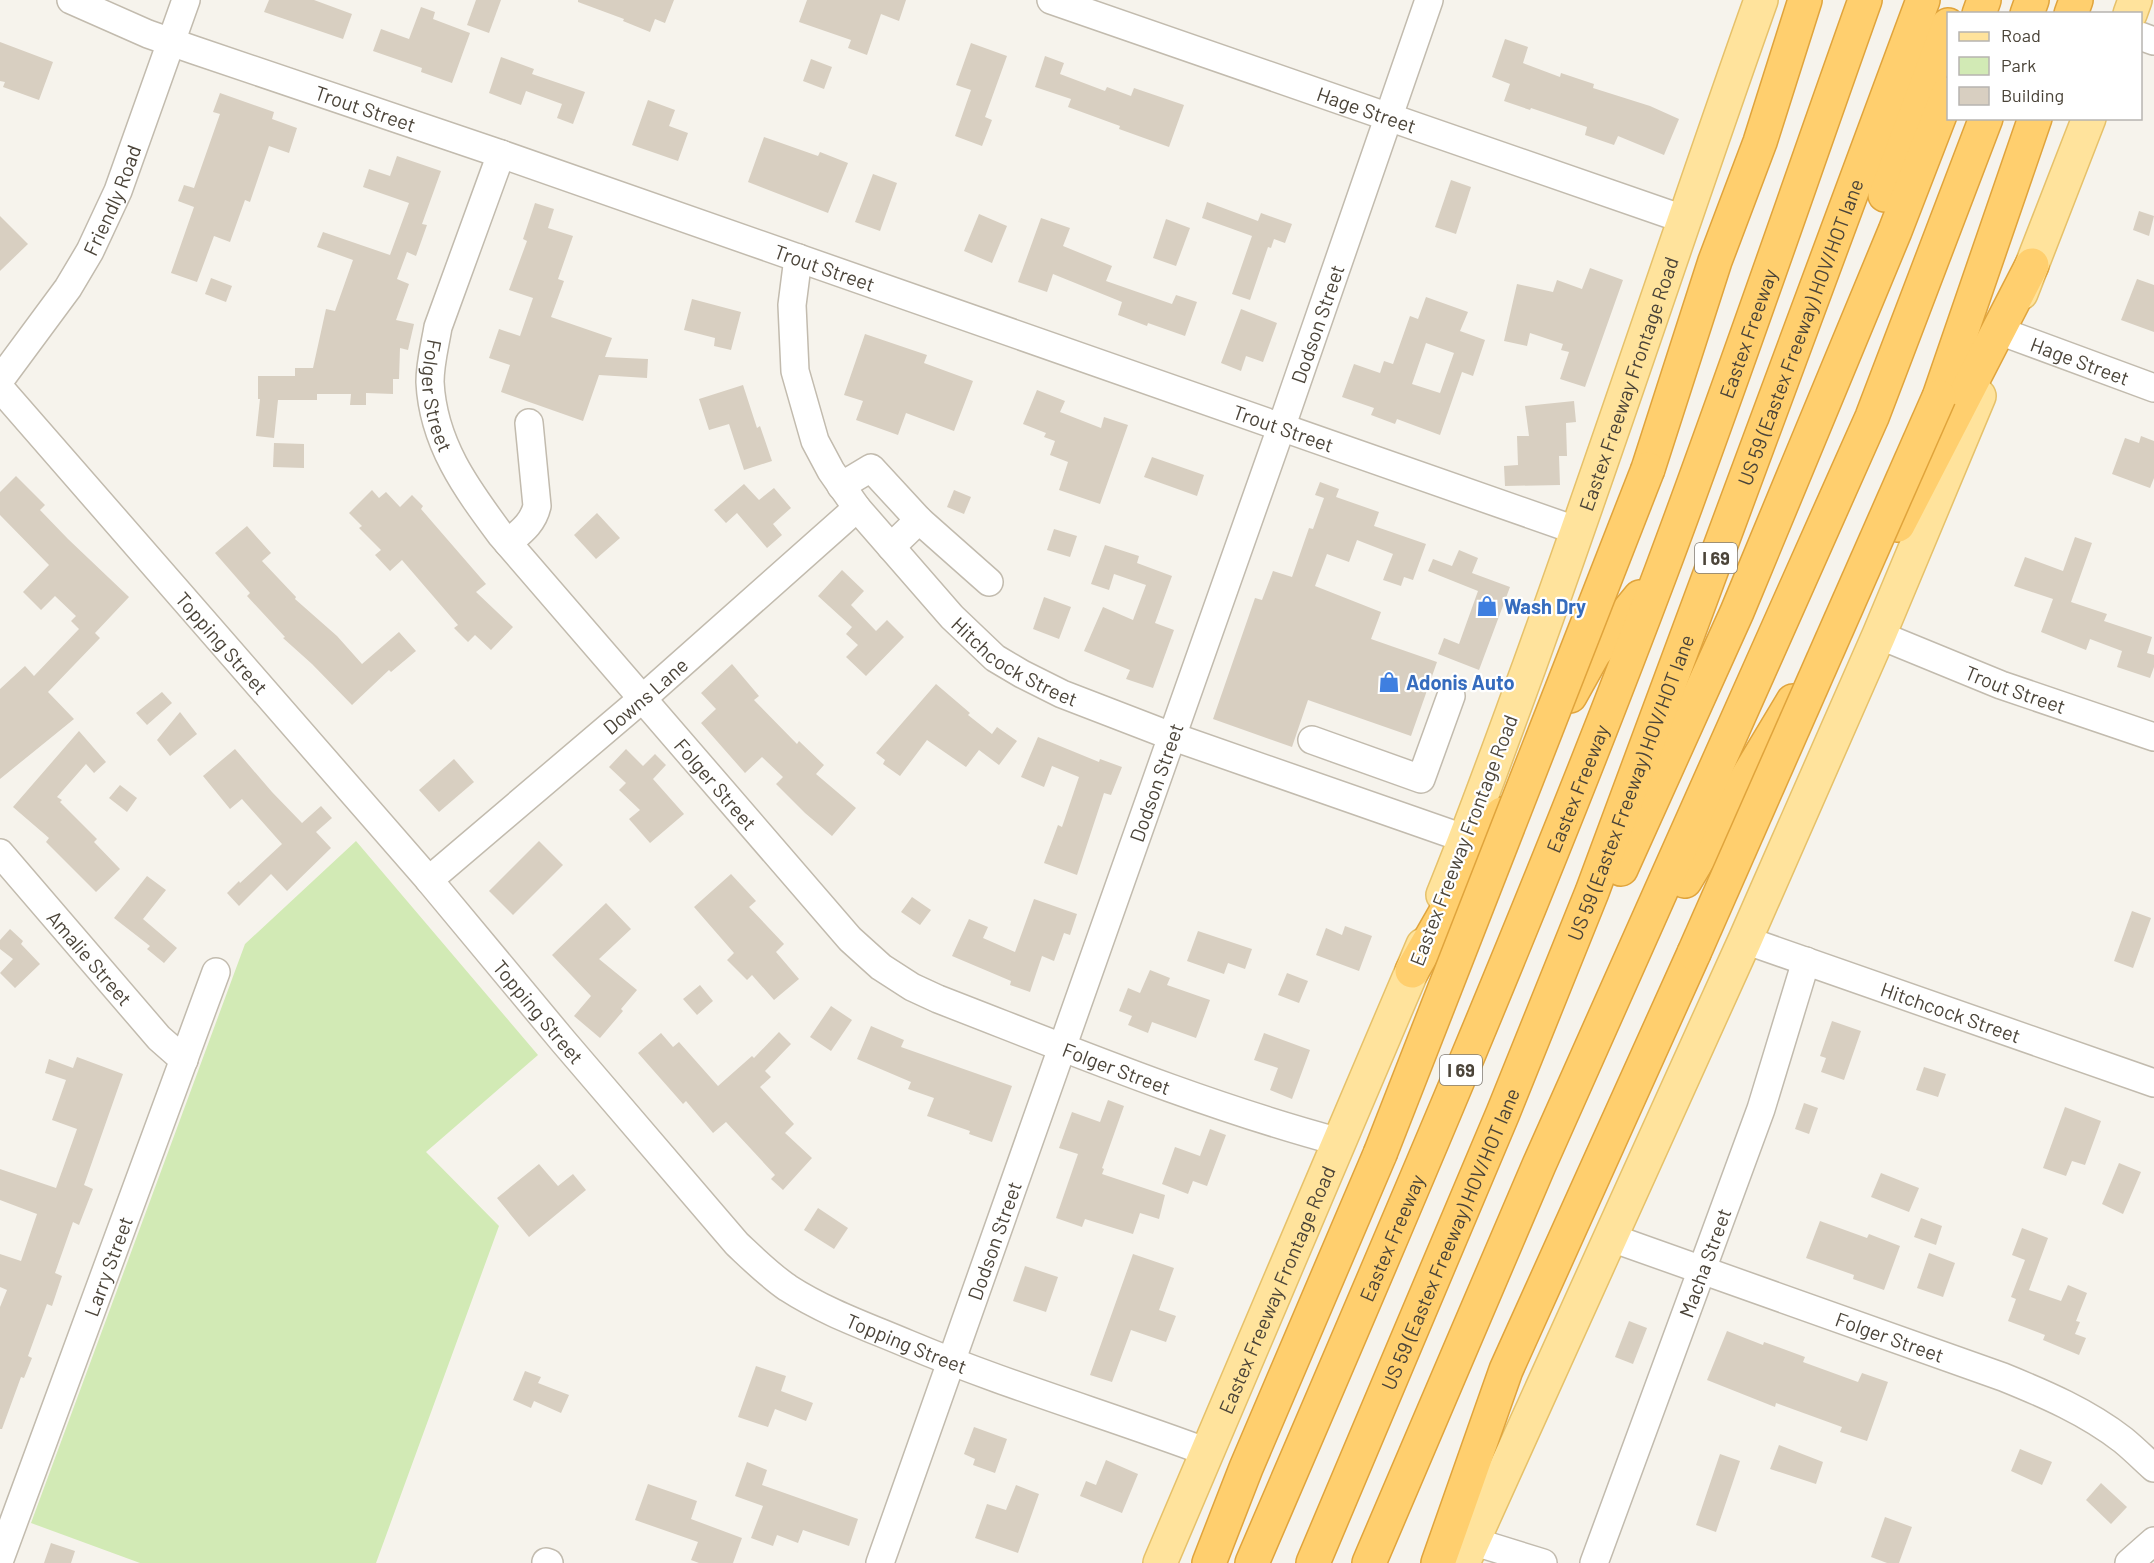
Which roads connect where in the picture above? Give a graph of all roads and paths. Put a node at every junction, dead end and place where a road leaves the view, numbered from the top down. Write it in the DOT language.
graph roads {
  1 [pos="71,0"];
  2 [pos="186,0"];
  3 [pos="1051,0"];
  4 [pos="1429,0"];
  5 [pos="1761,0"];
  6 [pos="1805,0"];
  7 [pos="1865,0"];
  8 [pos="1923,0"];
  9 [pos="1944,0"];
  10 [pos="1947,27"];
  11 [pos="171,42"];
  12 [pos="1947,97"];
  13 [pos="1389,117"];
  14 [pos="1985,120"];
  15 [pos="2034,120"];
  16 [pos="2089,120"];
  17 [pos="1895,149"];
  18 [pos="501,154"];
  19 [pos="1683,219"];
  20 [pos="798,258"];
  21 [pos="2032,265"];
  22 [pos="2005,333"];
  23 [pos="0,380"];
  24 [pos="0,388"];
  25 [pos="2154,388"];
  26 [pos="529,423"];
  27 [pos="1281,428"];
  28 [pos="842,486"];
  29 [pos="857,508"];
  30 [pos="919,520"];
  31 [pos="1578,531"];
  32 [pos="508,543"];
  33 [pos="891,547"];
  34 [pos="1661,572"];
  35 [pos="989,582"];
  36 [pos="1879,635"];
  37 [pos="1450,696"];
  38 [pos="643,698"];
  39 [pos="1171,736"];
  40 [pos="2154,737"];
  41 [pos="1312,740"];
  42 [pos="1406,774"];
  43 [pos="1394,813"];
  44 [pos="1466,839"];
  45 [pos="1631,845"];
  46 [pos="0,853"];
  47 [pos="429,880"];
  48 [pos="1592,892"];
  49 [pos="1745,940"];
  50 [pos="1806,961"];
  51 [pos="1412,971"];
  52 [pos="216,972"];
  53 [pos="1611,1003"];
  54 [pos="1062,1047"];
  55 [pos="184,1060"];
  56 [pos="2154,1083"];
  57 [pos="1503,1113"];
  58 [pos="1340,1142"];
  59 [pos="1609,1237"];
  60 [pos="1702,1271"];
  61 [pos="951,1362"];
  62 [pos="1207,1452"];
  63 [pos="2154,1468"];
  64 [pos="2154,1541"];
  65 [pos="1467,1552"];
  66 [pos="0,1559"];
  67 [pos="880,1563"];
  68 [pos="1160,1563"];
  69 [pos="1209,1563"];
  70 [pos="1252,1563"];
  71 [pos="1313,1563"];
  72 [pos="1368,1563"];
  73 [pos="1438,1563"];
  74 [pos="1544,1563"];
  75 [pos="1594,1563"];
  76 [pos="2129,1563"];
  1 -- 11 [label="street, Trout Street"];
  2 -- 11 [label="street, Friendly Road"];
  3 -- 13 [label="street, Hage Street"];
  4 -- 13 [label="street, Dodson Street"];
  5 -- 19 [label="main road, Eastex Freeway Frontage Road"];
  6 -- 69 [label="highway, bridge"];
  7 -- 34 [label="highway, Eastex Freeway / I 69"];
  8 -- 48 [label="highway, US 59 (Eastex Freeway) HOV/HOT lane / I 69"];
  9 -- 17 [label="highway"];
  10 -- 17 [label="highway"];
  11 -- 18 [label="street, Trout Street"];
  11 -- 23 [label="street, Friendly Road"];
  12 -- 45 [label="highway"];
  13 -- 19 [label="street, Hage Street"];
  13 -- 27 [label="street, Dodson Street"];
  14 -- 53 [label="highway"];
  15 -- 73 [label="highway, bridge"];
  16 -- 21 [label="main road"];
  17 -- 45 [label="highway"];
  17 -- 48 [label="highway"];
  18 -- 20 [label="street, Trout Street"];
  18 -- 32 [label="street, Folger Street"];
  19 -- 31 [label="main road, Eastex Freeway Frontage Road"];
  20 -- 27 [label="street, Trout Street"];
  20 -- 28 [label="street, Hitchcock Street"];
  21 -- 22 [label="main road"];
  21 -- 53 [label="highway"];
  22 -- 25 [label="street, Hage Street"];
  22 -- 36 [label="main road"];
  24 -- 47 [label="street, Topping Street"];
  26 -- 32 [label="street"];
  27 -- 31 [label="street, Trout Street"];
  27 -- 39 [label="street, Dodson Street"];
  28 -- 29 [label="street, Hitchcock Street"];
  28 -- 30 [label="street"];
  29 -- 33 [label="street, Hitchcock Street"];
  29 -- 38 [label="street, Downs Lane"];
  30 -- 33 [label="street"];
  30 -- 35 [label="street"];
  31 -- 44 [label="main road, Eastex Freeway Frontage Road"];
  32 -- 38 [label="street, Folger Street"];
  33 -- 39 [label="street, Hitchcock Street"];
  34 -- 51 [label="highway"];
  34 -- 70 [label="highway, Eastex Freeway / I 69"];
  36 -- 40 [label="street, Trout Street"];
  36 -- 49 [label="main road"];
  37 -- 42 [label="street"];
  38 -- 47 [label="street, Downs Lane"];
  38 -- 54 [label="street, Folger Street"];
  39 -- 43 [label="street, Hitchcock Street"];
  39 -- 54 [label="street, Dodson Street"];
  41 -- 42 [label="street"];
  42 -- 43 [label="street"];
  43 -- 44 [label="street, Hitchcock Street"];
  44 -- 51 [label="main road, Eastex Freeway Frontage Road"];
  45 -- 57 [label="highway"];
  46 -- 55 [label="street, Amalie Street"];
  47 -- 61 [label="street, Topping Street"];
  48 -- 57 [label="highway, US 59 (Eastex Freeway) HOV/HOT lane / I 69"];
  49 -- 50 [label="street, Hitchcock Street"];
  49 -- 59 [label="main road"];
  50 -- 56 [label="street, Hitchcock Street"];
  50 -- 60 [label="street, Macha Street"];
  51 -- 58 [label="main road, Eastex Freeway Frontage Road"];
  52 -- 55 [label="street, Larry Street"];
  53 -- 72 [label="highway"];
  54 -- 58 [label="street, Folger Street"];
  54 -- 61 [label="street, Dodson Street"];
  55 -- 66 [label="street, Larry Street"];
  57 -- 71 [label="highway, US 59 (Eastex Freeway) HOV/HOT lane"];
  58 -- 62 [label="main road, Eastex Freeway Frontage Road"];
  59 -- 60 [label="street, Folger Street"];
  59 -- 65 [label="main road"];
  60 -- 63 [label="street, Folger Street"];
  60 -- 75 [label="street, Macha Street"];
  61 -- 62 [label="street, Topping Street"];
  61 -- 67 [label="street, Dodson Street"];
  62 -- 68 [label="main road, Eastex Freeway Frontage Road"];
  64 -- 76 [label="street"];
  65 -- 74 [label="street"];
}
